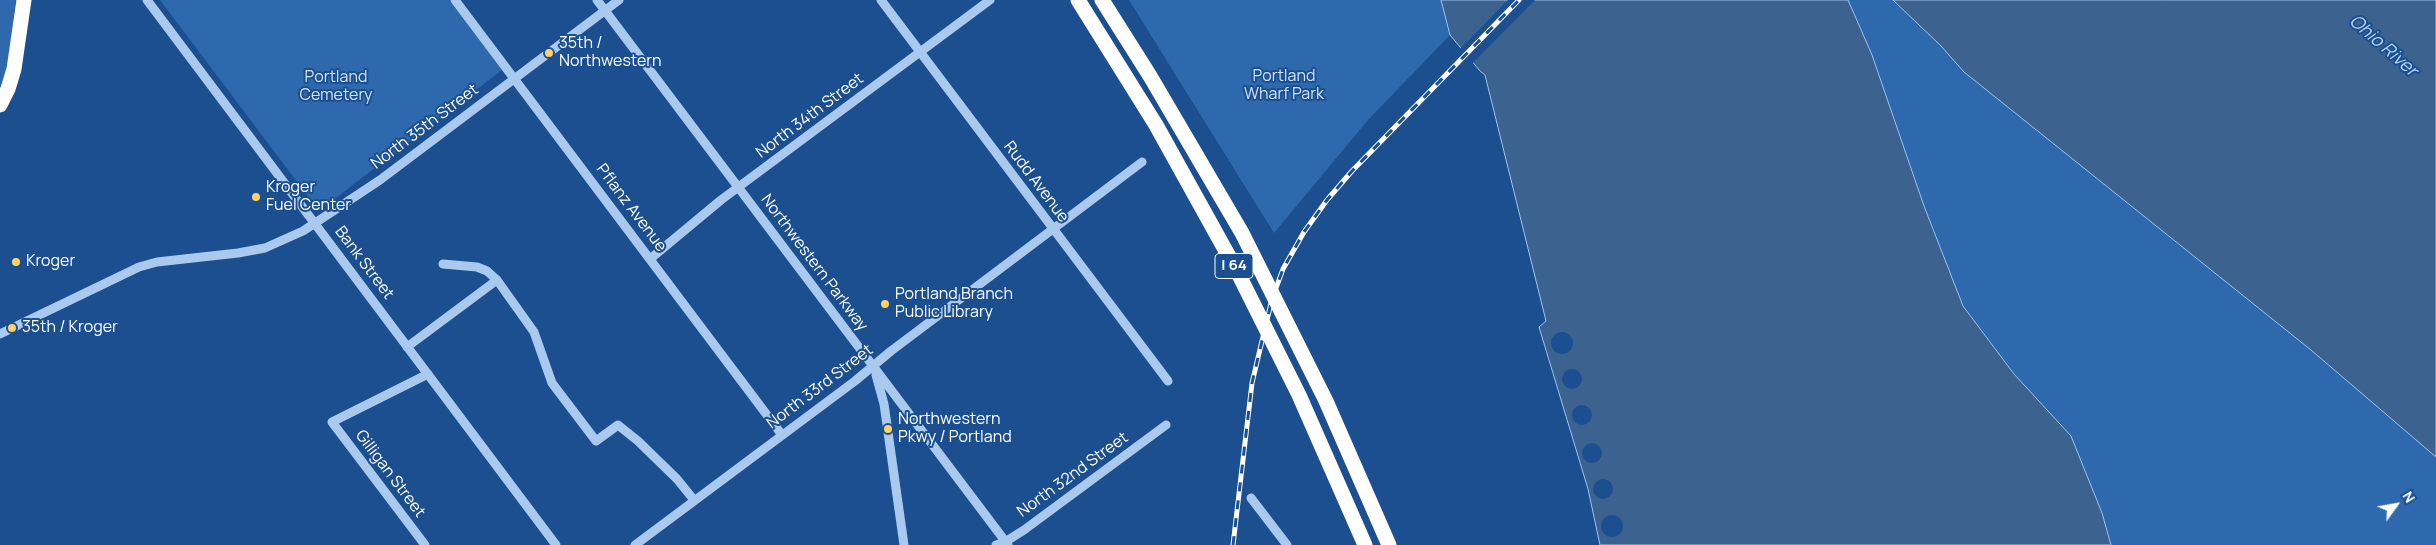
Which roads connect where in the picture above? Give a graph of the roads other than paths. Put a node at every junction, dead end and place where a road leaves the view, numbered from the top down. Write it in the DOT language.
graph roads {
  1 [pos="24,0"];
  2 [pos="147,0"];
  3 [pos="455,0"];
  4 [pos="597,0"];
  5 [pos="619,0"];
  6 [pos="881,0"];
  7 [pos="990,0"];
  8 [pos="1078,0"];
  9 [pos="1102,0"];
  10 [pos="605,11"];
  11 [pos="920,53"];
  12 [pos="514,78"];
  13 [pos="0,105"];
  14 [pos="1142,162"];
  15 [pos="738,187"];
  16 [pos="316,224"];
  17 [pos="1053,229"];
  18 [pos="650,259"];
  19 [pos="443,264"];
  20 [pos="497,280"];
  21 [pos="0,334"];
  22 [pos="407,347"];
  23 [pos="873,368"];
  24 [pos="428,374"];
  25 [pos="1168,381"];
  26 [pos="1166,425"];
  27 [pos="782,434"];
  28 [pos="1250,498"];
  29 [pos="694,500"];
  30 [pos="1004,544"];
  31 [pos="425,545"];
  32 [pos="556,545"];
  33 [pos="635,545"];
  34 [pos="904,545"];
  35 [pos="1287,545"];
  36 [pos="1365,545"];
  37 [pos="1389,545"];
  1 -- 13 [label="highway"];
  2 -- 16 [label="street, Bank Street"];
  3 -- 12 [label="street, Pflanz Avenue"];
  4 -- 10 [label="street, Northwestern Parkway"];
  5 -- 10 [label="street, North 35th Street"];
  6 -- 11 [label="street, Rudd Avenue"];
  7 -- 11 [label="street, North 34th Street"];
  8 -- 36 [label="highway, I 64, bridge"];
  9 -- 37 [label="highway, I 64, bridge"];
  10 -- 12 [label="street, North 35th Street"];
  10 -- 15 [label="street, Northwestern Parkway"];
  11 -- 15 [label="street, North 34th Street"];
  11 -- 17 [label="street, Rudd Avenue"];
  12 -- 16 [label="street, North 35th Street"];
  12 -- 18 [label="street, Pflanz Avenue"];
  14 -- 17 [label="street, North 33rd Street"];
  15 -- 18 [label="street, North 34th Street"];
  15 -- 23 [label="street, Northwestern Parkway"];
  16 -- 21 [label="street, North 35th Street"];
  16 -- 22 [label="street, Bank Street"];
  17 -- 23 [label="street, North 33rd Street"];
  17 -- 25 [label="street, Rudd Avenue"];
  18 -- 27 [label="street, Pflanz Avenue"];
  19 -- 20 [label="street"];
  20 -- 22 [label="street"];
  20 -- 29 [label="street"];
  22 -- 24 [label="street, Bank Street"];
  23 -- 27 [label="street, North 33rd Street"];
  23 -- 30 [label="street, Northwestern Parkway"];
  23 -- 34 [label="street"];
  24 -- 31 [label="street, Gilligan Street"];
  24 -- 32 [label="street, Bank Street"];
  26 -- 30 [label="street, North 32nd Street"];
  27 -- 29 [label="street, North 33rd Street"];
  28 -- 35 [label="street"];
  29 -- 33 [label="street, North 33rd Street"];
}
